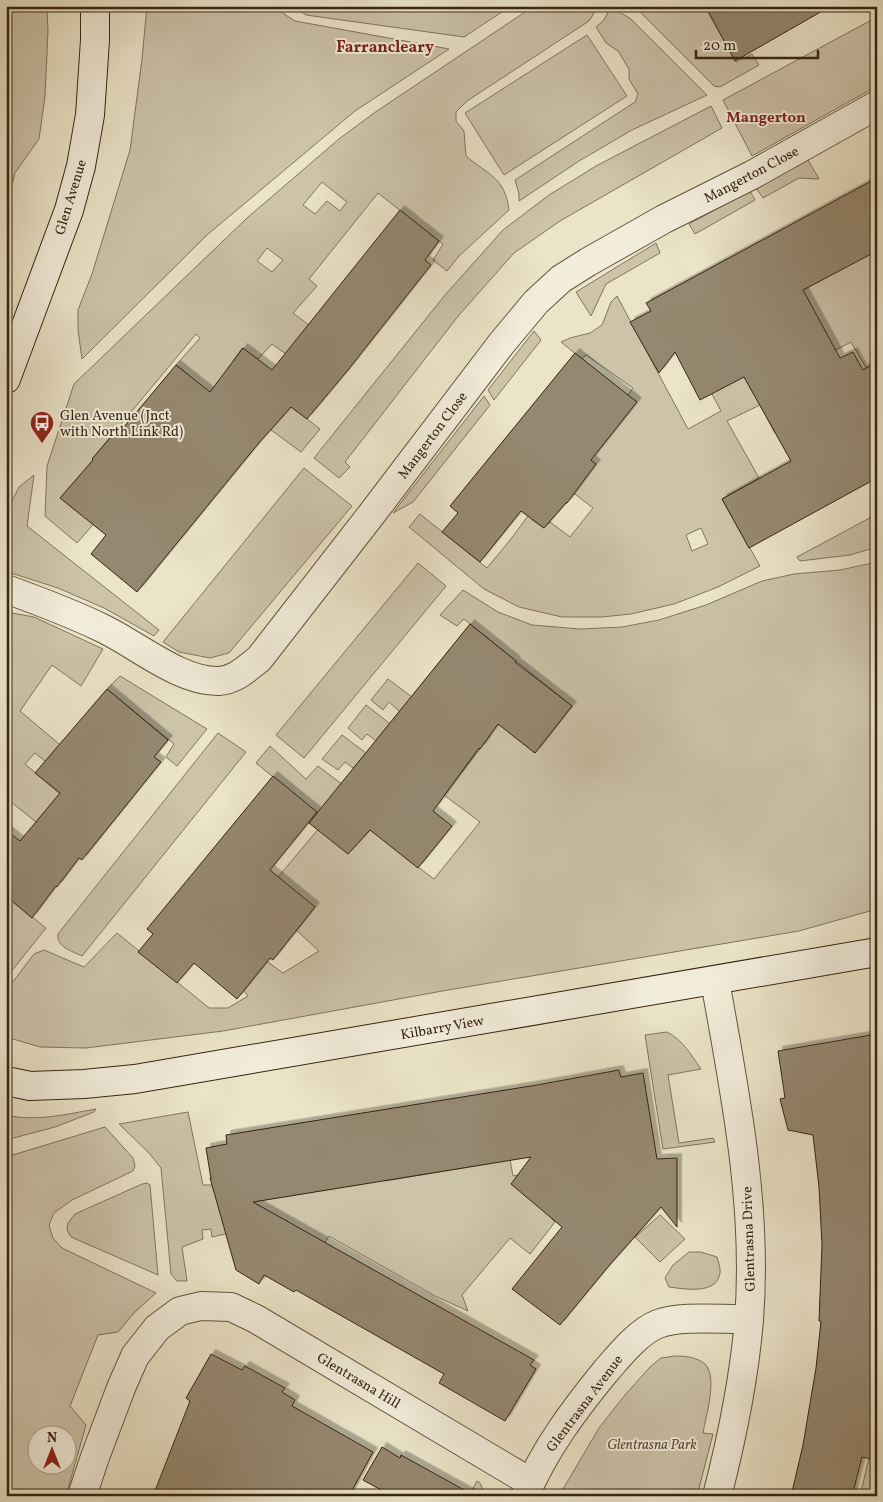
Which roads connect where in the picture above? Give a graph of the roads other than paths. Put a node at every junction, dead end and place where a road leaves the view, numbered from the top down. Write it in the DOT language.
graph roads {
  1 [pos="95,6"];
  2 [pos="877,105"];
  3 [pos="6,379"];
  4 [pos="6,589"];
  5 [pos="877,952"];
  6 [pos="715,981"];
  7 [pos="6,1081"];
  8 [pos="749,1319"];
  9 [pos="528,1489"];
  10 [pos="82,1496"];
  11 [pos="717,1496"];
  1 -- 3 [label="street, Glen Avenue"];
  2 -- 4 [label="street, Mangerton Close"];
  5 -- 6 [label="street, Kilbarry View"];
  6 -- 7 [label="street, Kilbarry View"];
  6 -- 8 [label="street, Glentrasna Drive"];
  8 -- 9 [label="street, Glentrasna Avenue"];
  8 -- 11 [label="street, Glentrasna Drive"];
  9 -- 10 [label="street, Glentrasna Hill"];
}
